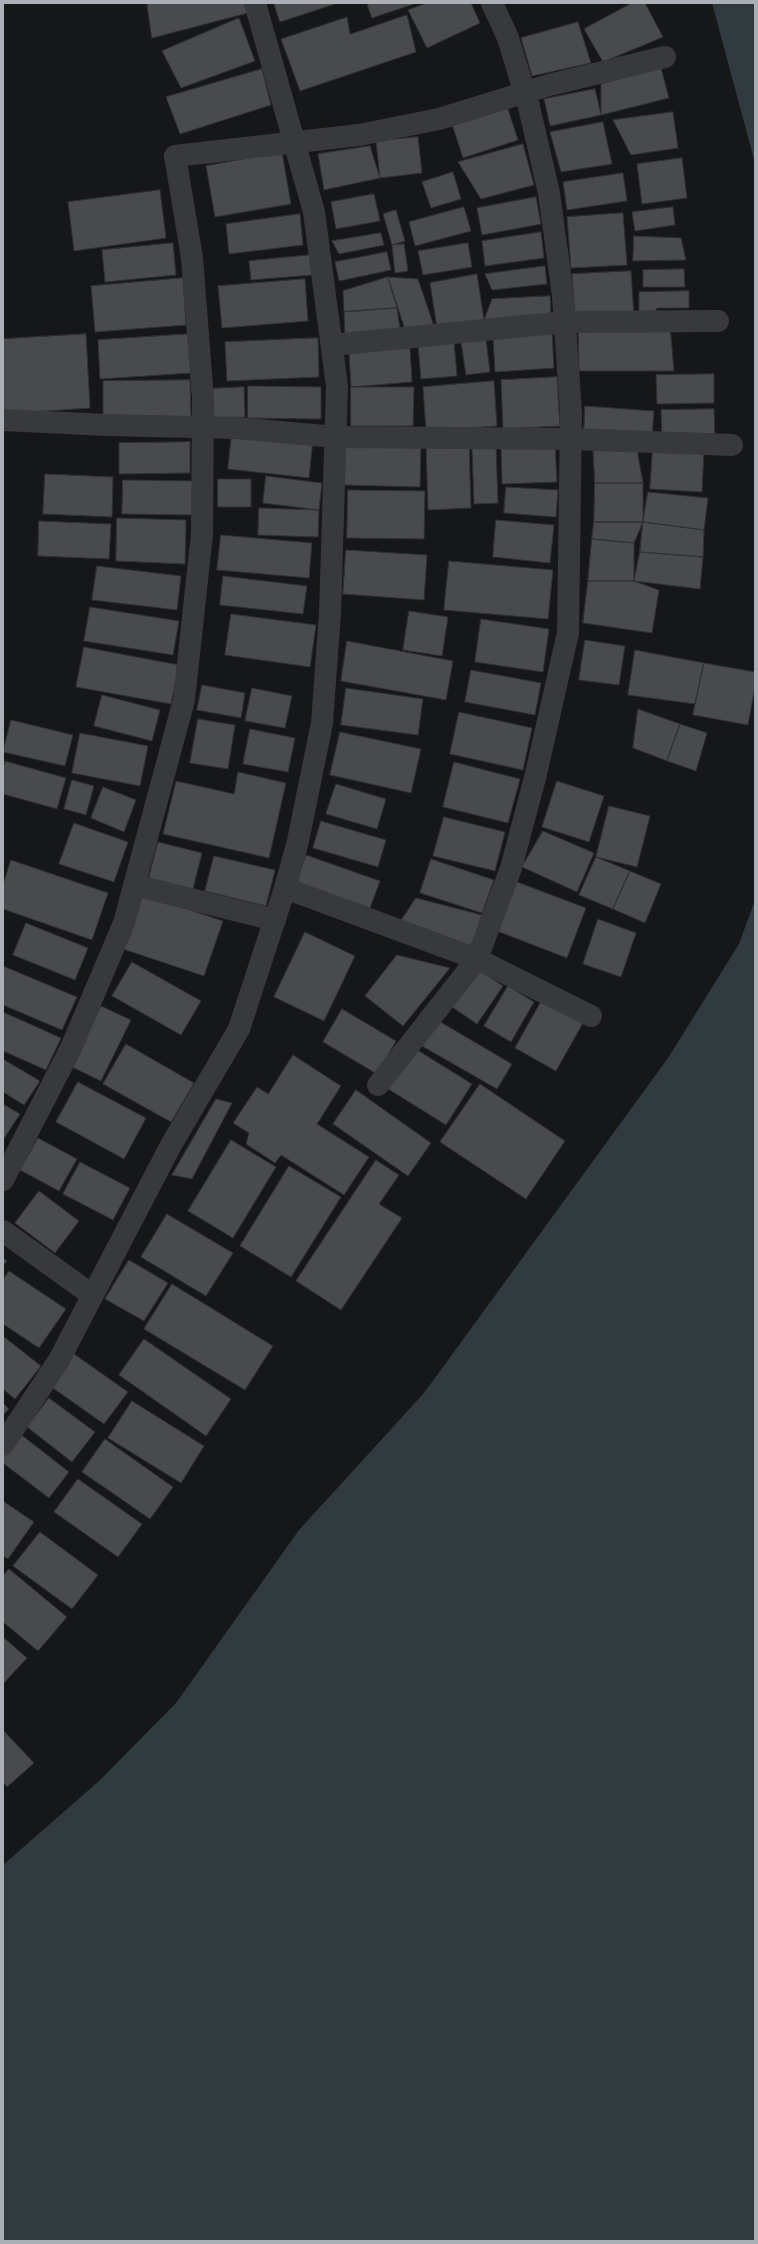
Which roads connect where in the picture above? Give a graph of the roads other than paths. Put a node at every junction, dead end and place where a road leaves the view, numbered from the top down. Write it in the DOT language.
graph roads {
  1 [pos="255,3"];
  2 [pos="492,3"];
  3 [pos="665,57"];
  4 [pos="524,92"];
  5 [pos="294,143"];
  6 [pos="718,321"];
  7 [pos="565,322"];
  8 [pos="332,345"];
  9 [pos="3,420"];
  10 [pos="203,427"];
  11 [pos="336,438"];
  12 [pos="571,439"];
  13 [pos="732,445"];
  14 [pos="134,885"];
  15 [pos="285,888"];
  16 [pos="275,920"];
  17 [pos="477,960"];
  18 [pos="591,1016"];
  19 [pos="378,1085"];
  20 [pos="3,1180"];
  21 [pos="3,1231"];
  22 [pos="92,1295"];
  23 [pos="3,1445"];
  1 -- 5 [label="street"];
  2 -- 4 [label="street"];
  3 -- 4 [label="street"];
  4 -- 5 [label="street"];
  4 -- 7 [label="street"];
  5 -- 8 [label="street"];
  5 -- 10 [label="street"];
  6 -- 7 [label="street"];
  7 -- 8 [label="street"];
  7 -- 12 [label="street"];
  8 -- 11 [label="street"];
  9 -- 10 [label="street"];
  10 -- 11 [label="street"];
  10 -- 14 [label="street"];
  11 -- 12 [label="street"];
  11 -- 15 [label="street"];
  12 -- 13 [label="street"];
  12 -- 17 [label="street"];
  14 -- 16 [label="street"];
  14 -- 20 [label="street"];
  15 -- 16 [label="street"];
  15 -- 17 [label="street"];
  16 -- 22 [label="street"];
  17 -- 18 [label="street"];
  17 -- 19 [label="street"];
  21 -- 22 [label="street"];
  22 -- 23 [label="street"];
}
